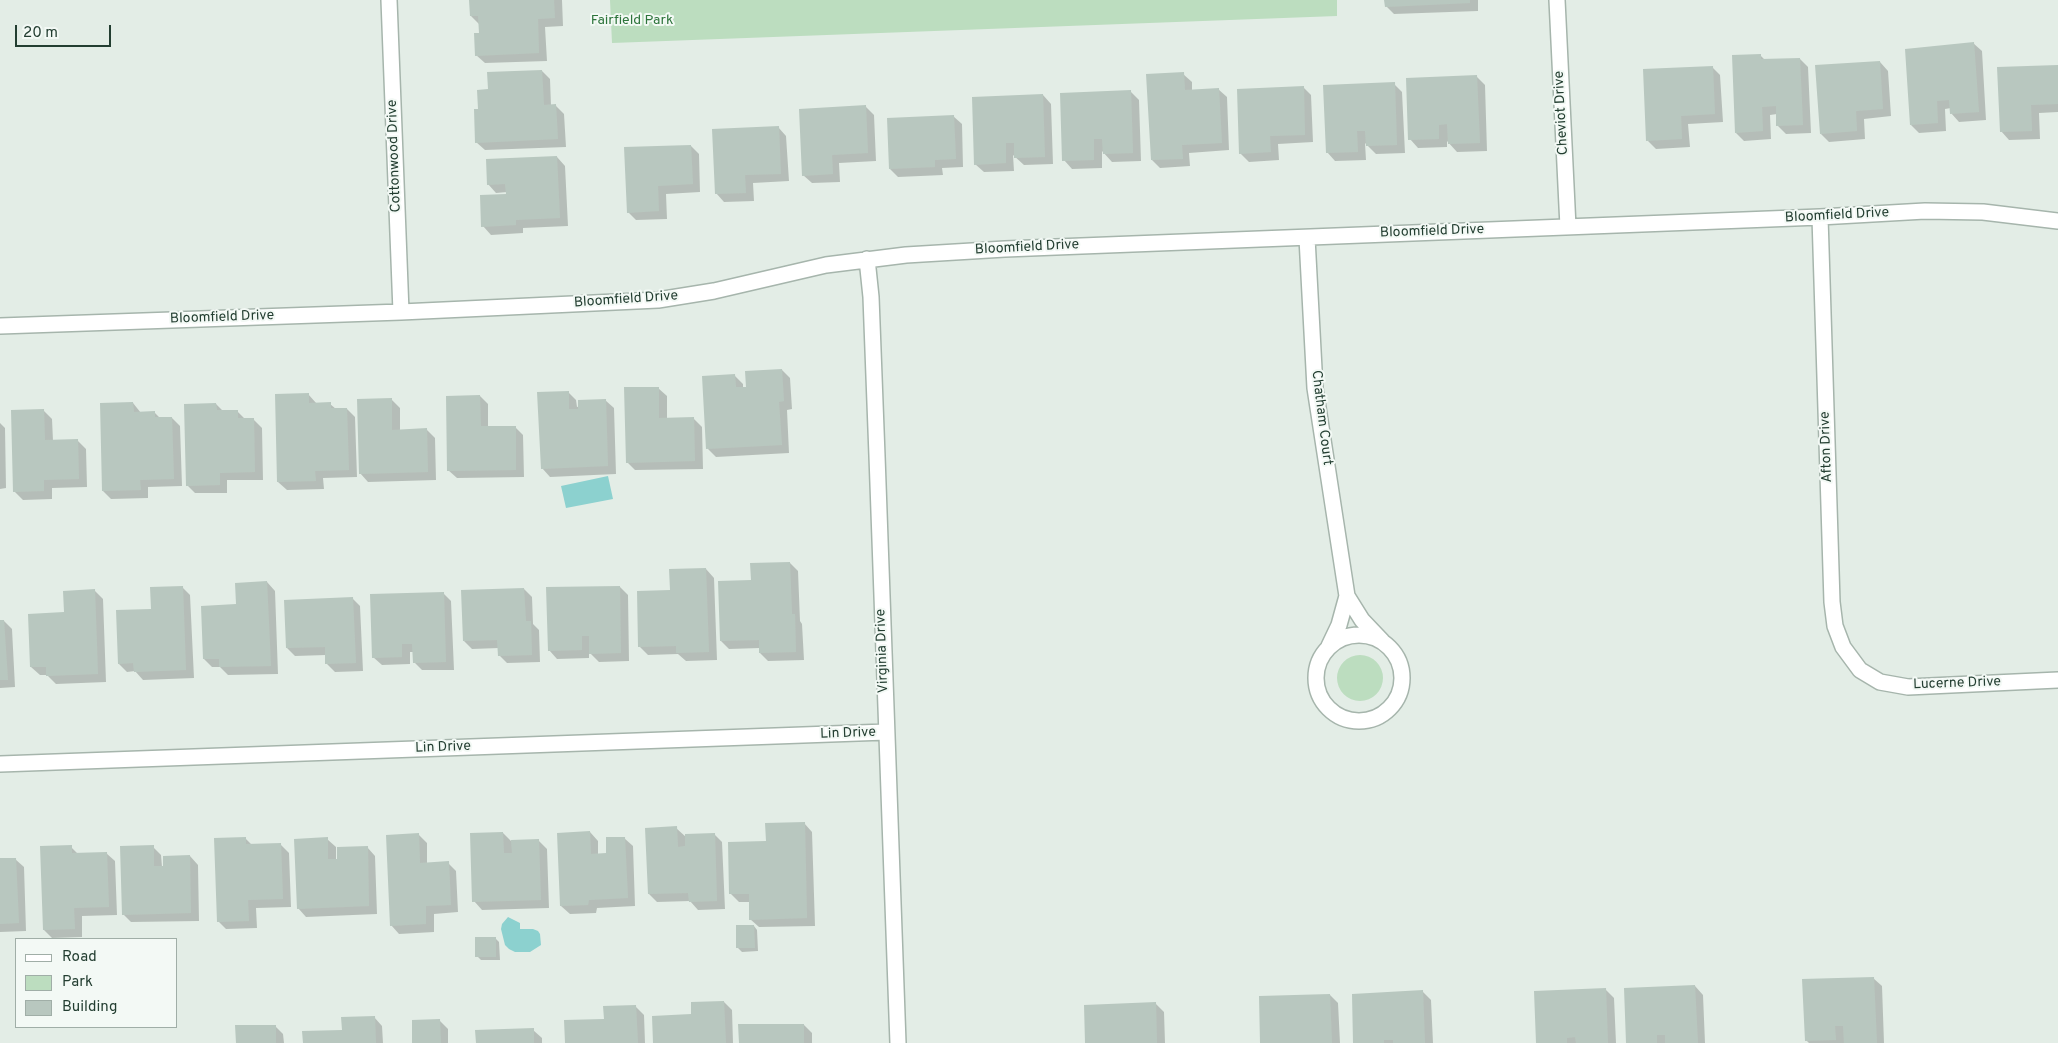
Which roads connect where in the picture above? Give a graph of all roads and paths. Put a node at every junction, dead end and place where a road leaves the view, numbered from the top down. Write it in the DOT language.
graph roads {
  1 [pos="389,0"];
  2 [pos="1557,0"];
  3 [pos="1820,217"];
  4 [pos="2058,221"];
  5 [pos="1568,227"];
  6 [pos="1307,238"];
  7 [pos="867,259"];
  8 [pos="401,312"];
  9 [pos="0,326"];
  10 [pos="1347,596"];
  11 [pos="1382,641"];
  12 [pos="1328,648"];
  13 [pos="1860,670"];
  14 [pos="2058,680"];
  15 [pos="886,732"];
  16 [pos="0,764"];
  17 [pos="898,1043"];
  1 -- 8 [label="street, Cottonwood Drive"];
  2 -- 5 [label="street, Cheviot Drive"];
  3 -- 4 [label="street, Bloomfield Drive"];
  3 -- 5 [label="street, Bloomfield Drive"];
  3 -- 13 [label="street, Afton Drive"];
  5 -- 6 [label="street, Bloomfield Drive"];
  6 -- 7 [label="street, Bloomfield Drive"];
  6 -- 10 [label="street, Chatham Court"];
  7 -- 8 [label="street, Bloomfield Drive"];
  7 -- 15 [label="street, Virginia Drive"];
  8 -- 9 [label="street, Bloomfield Drive"];
  10 -- 11 [label="street, Chatham Court"];
  10 -- 12 [label="street, Chatham Court"];
  11 -- 12 [label="street"];
  11 -- 12 [label="street, Chatham Court"];
  13 -- 14 [label="street, Lucerne Drive"];
  15 -- 16 [label="street, Lin Drive"];
  15 -- 17 [label="street, Virginia Drive"];
}
